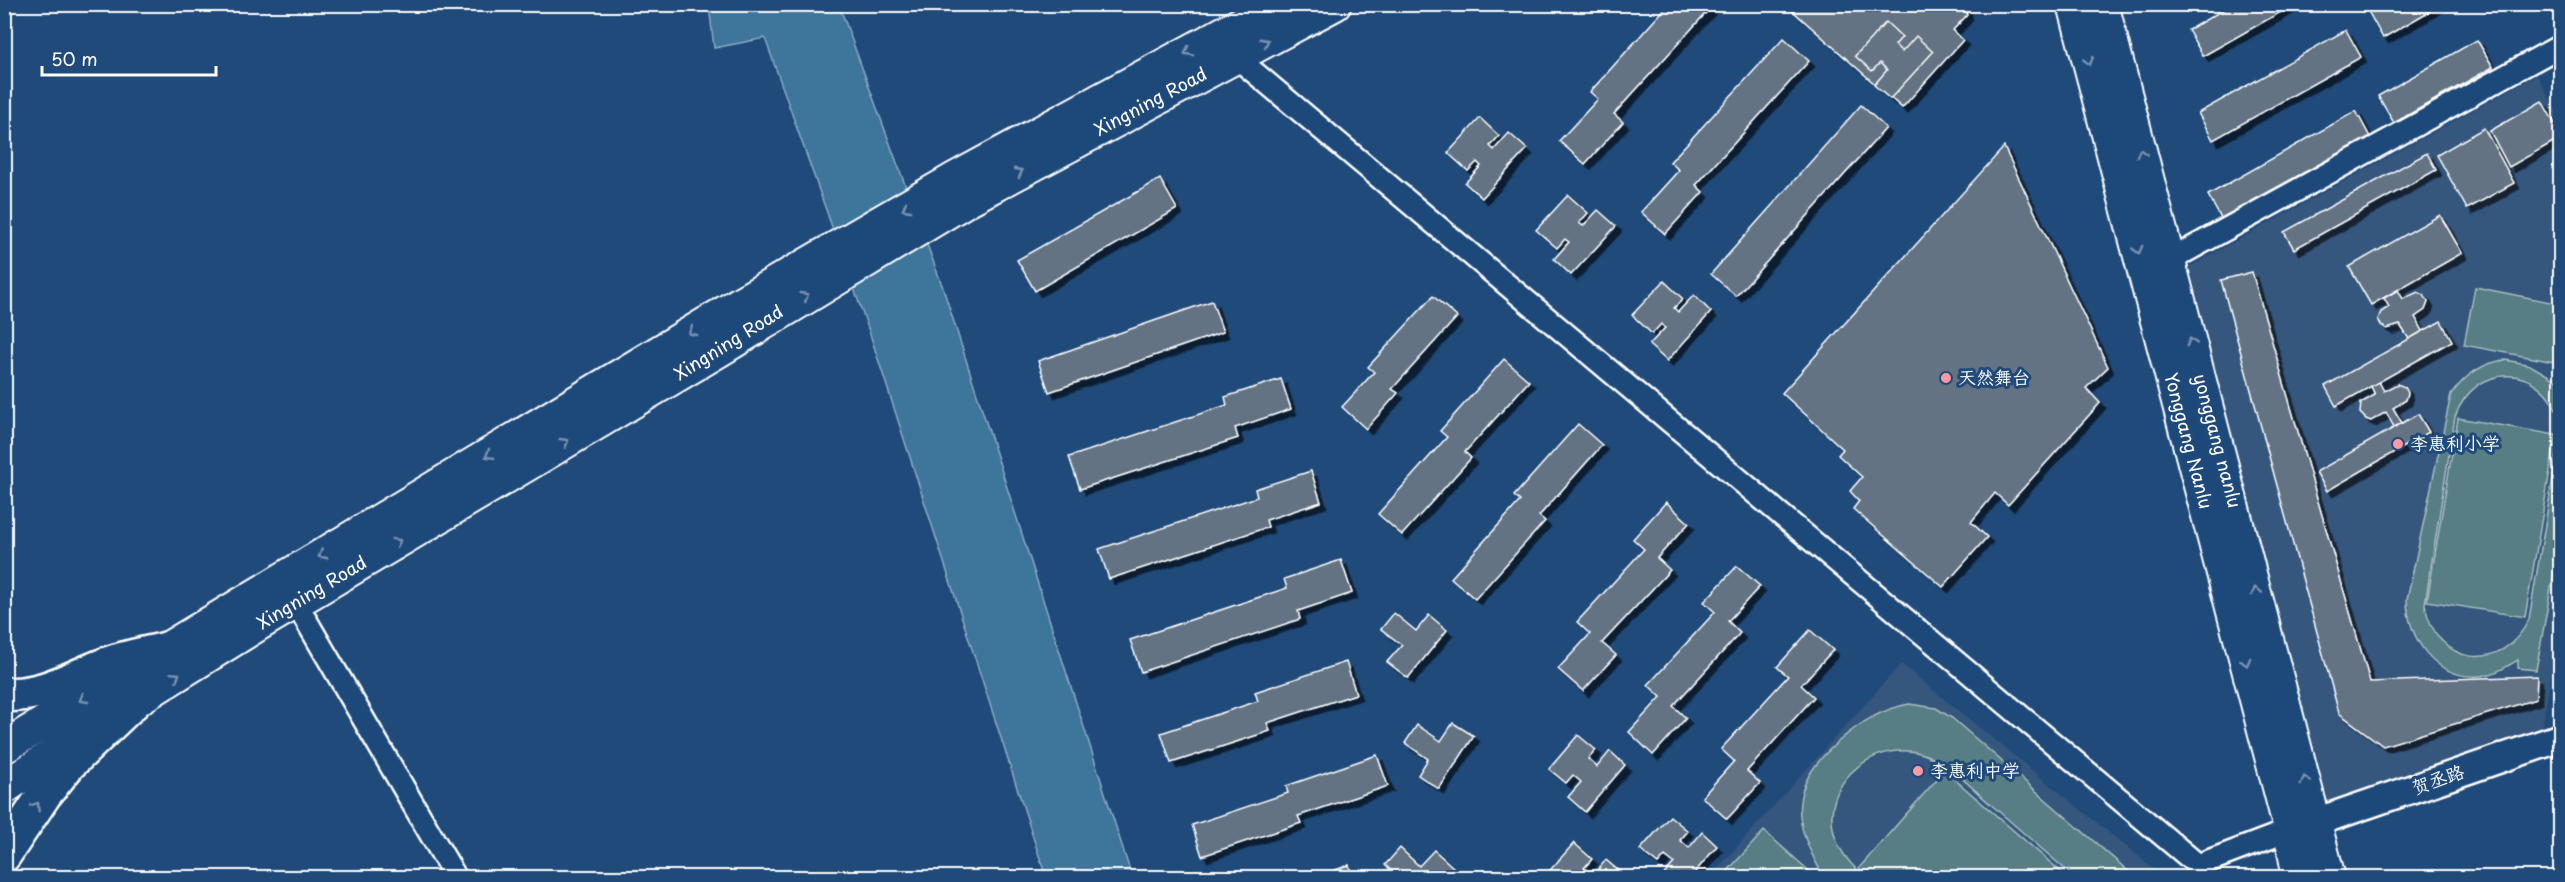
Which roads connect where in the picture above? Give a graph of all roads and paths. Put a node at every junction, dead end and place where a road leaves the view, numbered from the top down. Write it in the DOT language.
graph roads {
  1 [pos="1277,4"];
  2 [pos="1335,4"];
  3 [pos="2074,4"];
  4 [pos="2102,4"];
  5 [pos="2560,46"];
  6 [pos="1236,57"];
  7 [pos="962,189"];
  8 [pos="2170,260"];
  9 [pos="748,314"];
  10 [pos="296,603"];
  11 [pos="166,649"];
  12 [pos="4,694"];
  13 [pos="135,701"];
  14 [pos="2560,738"];
  15 [pos="4,747"];
  16 [pos="4,788"];
  17 [pos="2303,825"];
  18 [pos="4,855"];
  19 [pos="456,878"];
  20 [pos="2299,878"];
  21 [pos="2329,878"];
  1 -- 7 [label="main road, Xingning Road, one-way"];
  6 -- 2 [label="main road, Xingning Road, one-way"];
  3 -- 17 [label="main road, Yonggang Nanlu, one-way"];
  8 -- 4 [label="main road, yonggang nanlu, one-way"];
  5 -- 8 [label="street"];
  7 -- 6 [label="main road, Xingning Road, one-way"];
  6 -- 17 [label="street"];
  7 -- 9 [label="main road, Xingning Road"];
  17 -- 8 [label="main road, yonggang nanlu, one-way"];
  10 -- 9 [label="main road, Xingning Road, one-way"];
  9 -- 11 [label="main road, Xingning Road, one-way"];
  13 -- 10 [label="main road, Xingning Road, one-way"];
  10 -- 19 [label="street"];
  11 -- 12 [label="main road, Xingning Road"];
  11 -- 15 [label="main road, Xingning Road, one-way"];
  13 -- 16 [label="main road, Xingning Road"];
  18 -- 13 [label="main road, Xingning Road, one-way"];
  14 -- 17 [label="street, 贺丞路"];
  17 -- 20 [label="main road, Yonggang Nanlu"];
  17 -- 21 [label="main road, yonggang nanlu"];
}
